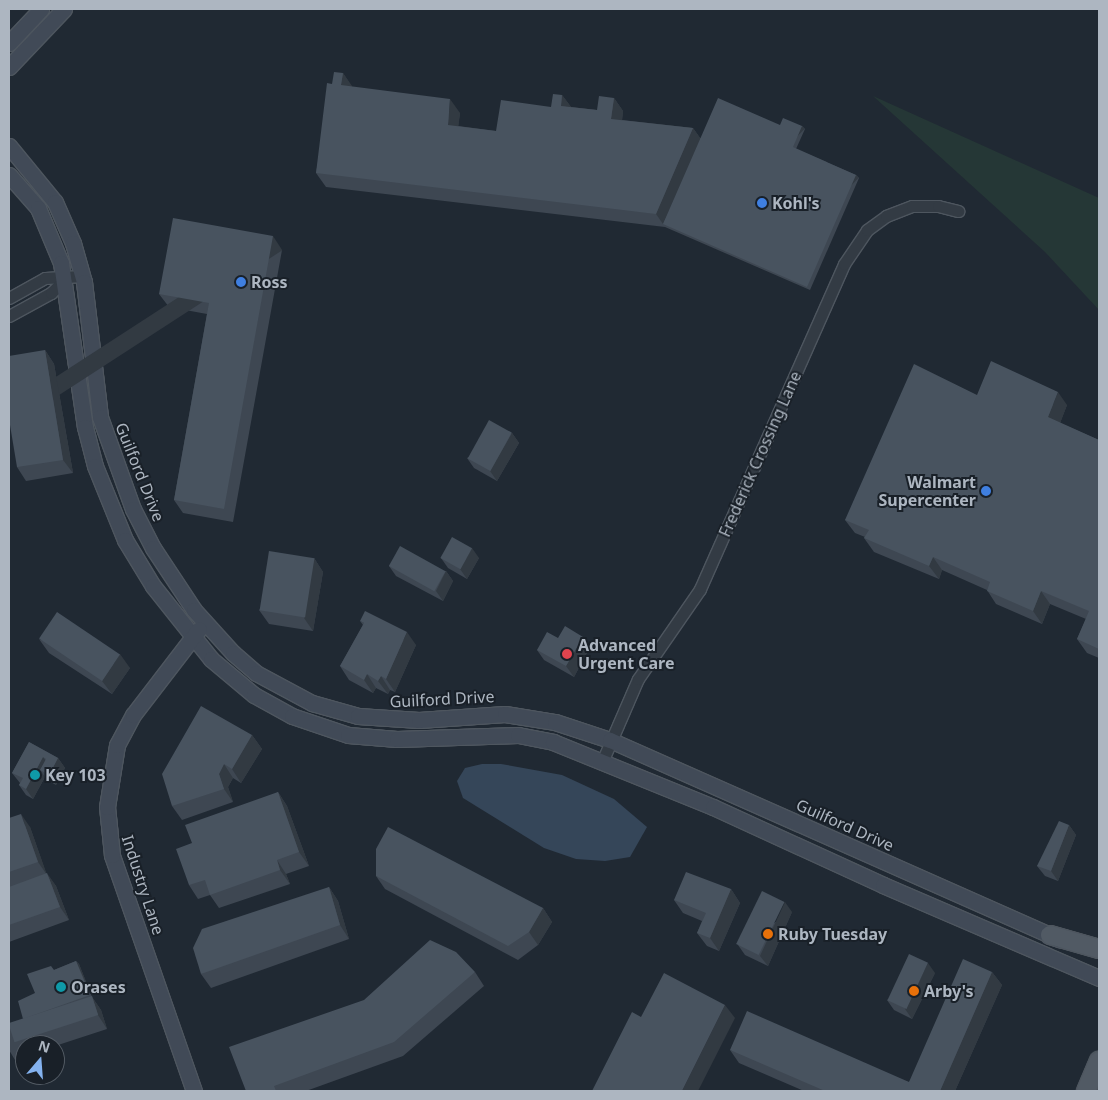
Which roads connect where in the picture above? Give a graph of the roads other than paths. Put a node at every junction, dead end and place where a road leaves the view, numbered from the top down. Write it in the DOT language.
graph roads {
  1 [pos="41,9"];
  2 [pos="64,9"];
  3 [pos="9,43"];
  4 [pos="9,67"];
  5 [pos="9,146"];
  6 [pos="9,175"];
  7 [pos="958,211"];
  8 [pos="83,276"];
  9 [pos="65,279"];
  10 [pos="9,298"];
  11 [pos="9,316"];
  12 [pos="206,623"];
  13 [pos="193,636"];
  14 [pos="610,740"];
  15 [pos="602,762"];
  16 [pos="1050,935"];
  17 [pos="1099,949"];
  18 [pos="1099,957"];
  19 [pos="1099,978"];
  20 [pos="1099,1062"];
  21 [pos="194,1091"];
  22 [pos="1086,1091"];
  1 -- 3 [label="main road"];
  2 -- 4 [label="main road"];
  5 -- 8 [label="main road, Guilford Drive"];
  6 -- 9 [label="main road"];
  7 -- 14 [label="street, Frederick Crossing Lane"];
  8 -- 9 [label="street"];
  8 -- 12 [label="main road, Guilford Drive"];
  9 -- 10 [label="street"];
  9 -- 11 [label="street"];
  9 -- 13 [label="main road"];
  12 -- 13 [label="main road, Industry Lane"];
  12 -- 14 [label="main road, Guilford Drive"];
  13 -- 15 [label="main road"];
  13 -- 21 [label="main road, Industry Lane"];
  14 -- 15 [label="street, Frederick Crossing Lane"];
  14 -- 16 [label="main road, Guilford Drive"];
  15 -- 19 [label="main road"];
  16 -- 17 [label="main road"];
  16 -- 18 [label="main road, Guilford Drive"];
  20 -- 22 [label="main road"];
}
